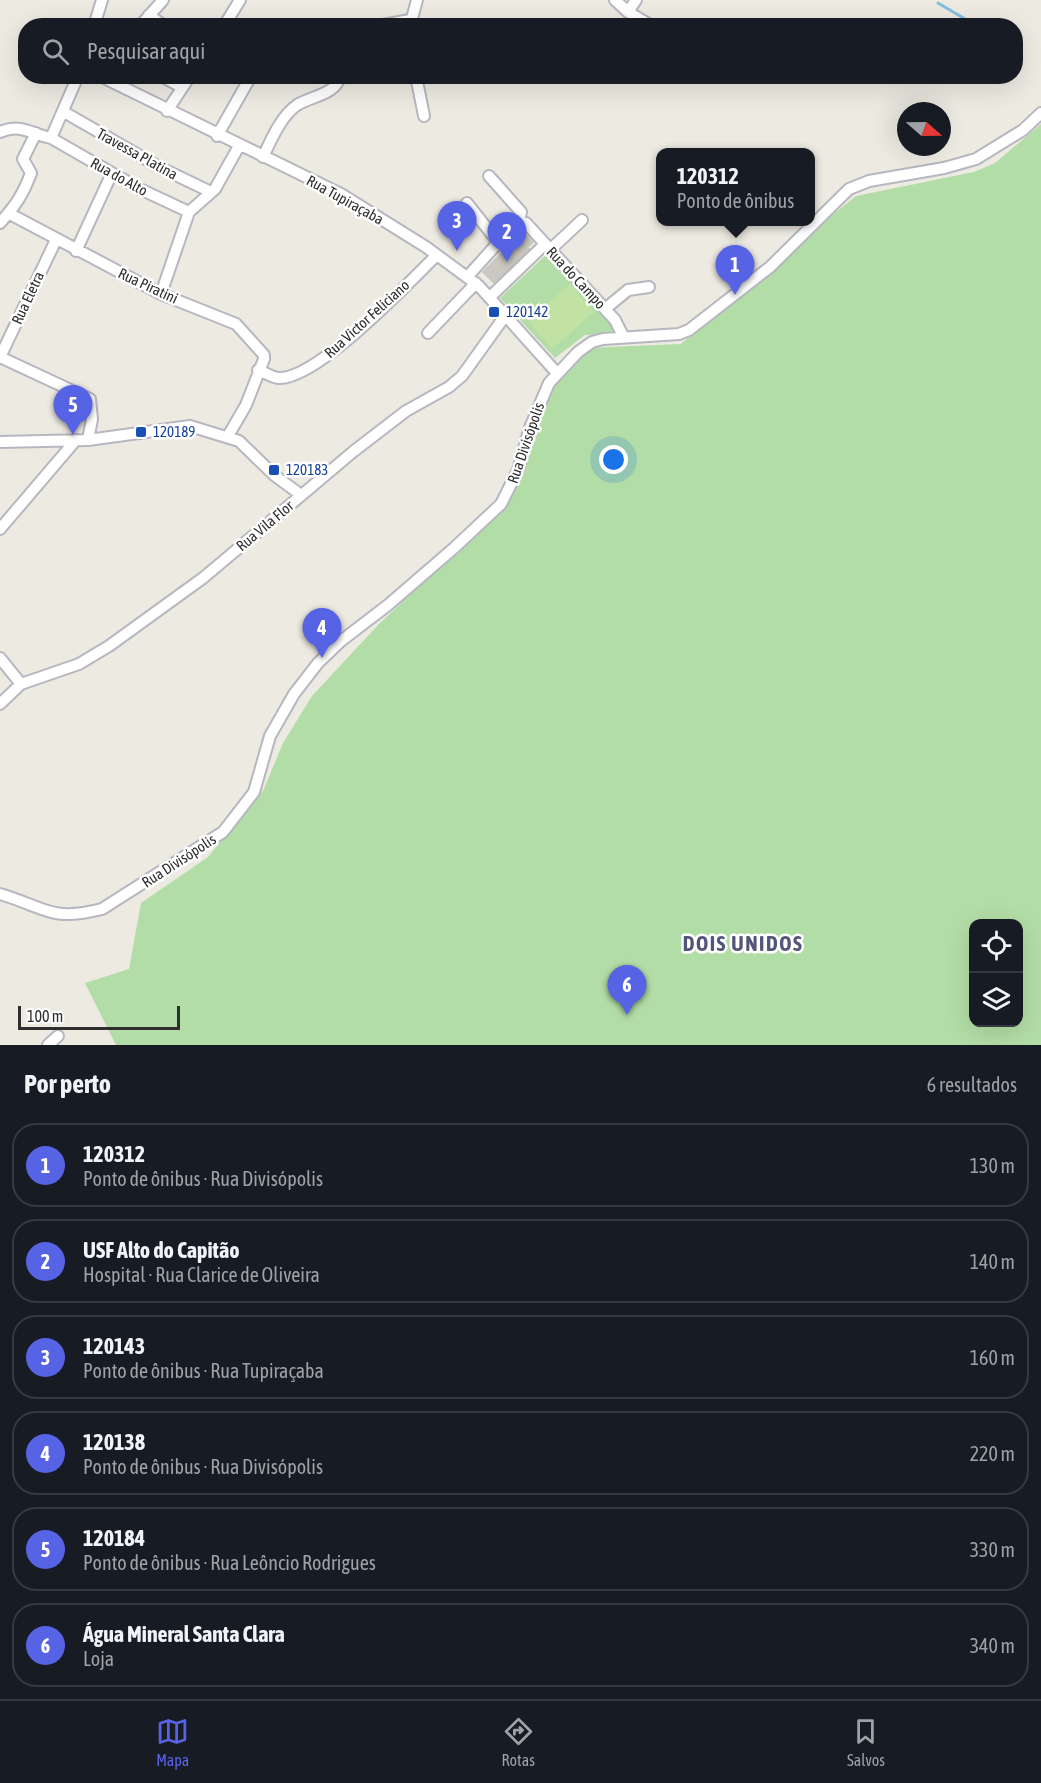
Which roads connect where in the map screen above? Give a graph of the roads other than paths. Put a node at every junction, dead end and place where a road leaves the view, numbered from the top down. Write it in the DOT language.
graph roads {
  1 [pos="102,0"];
  2 [pos="164,0"];
  3 [pos="240,0"];
  4 [pos="417,0"];
  5 [pos="615,0"];
  6 [pos="636,0"];
  7 [pos="628,12"];
  8 [pos="149,15"];
  9 [pos="96,18"];
  10 [pos="147,18"];
  11 [pos="153,18"];
  12 [pos="229,18"];
  13 [pos="412,18"];
  14 [pos="638,18"];
  15 [pos="75,84"];
  16 [pos="114,84"];
  17 [pos="176,84"];
  18 [pos="184,84"];
  19 [pos="246,84"];
  20 [pos="337,84"];
  21 [pos="418,84"];
  22 [pos="182,87"];
  23 [pos="167,111"];
  24 [pos="64,112"];
  25 [pos="1041,113"];
  26 [pos="424,116"];
  27 [pos="0,132"];
  28 [pos="36,133"];
  29 [pos="217,136"];
  30 [pos="51,138"];
  31 [pos="239,146"];
  32 [pos="263,157"];
  33 [pos="112,173"];
  34 [pos="489,176"];
  35 [pos="211,192"];
  36 [pos="467,203"];
  37 [pos="189,212"];
  38 [pos="10,214"];
  39 [pos="582,220"];
  40 [pos="522,222"];
  41 [pos="0,223"];
  42 [pos="815,223"];
  43 [pos="812,226"];
  44 [pos="56,240"];
  45 [pos="498,242"];
  46 [pos="547,247"];
  47 [pos="76,251"];
  48 [pos="437,255"];
  49 [pos="472,280"];
  50 [pos="649,287"];
  51 [pos="161,294"];
  52 [pos="490,297"];
  53 [pos="605,309"];
  54 [pos="505,316"];
  55 [pos="428,333"];
  56 [pos="623,336"];
  57 [pos="0,357"];
  58 [pos="258,370"];
  59 [pos="556,372"];
  60 [pos="228,436"];
  61 [pos="76,440"];
  62 [pos="88,440"];
  63 [pos="0,442"];
  64 [pos="301,495"];
  65 [pos="0,529"];
  66 [pos="0,658"];
  67 [pos="21,684"];
  68 [pos="0,704"];
  69 [pos="0,894"];
  70 [pos="58,1036"];
  71 [pos="48,1045"];
  1 -- 9 [label="street"];
  2 -- 8 [label="street"];
  3 -- 12 [label="street"];
  4 -- 13 [label="street"];
  5 -- 7 [label="street"];
  6 -- 7 [label="street"];
  7 -- 14 [label="street"];
  8 -- 10 [label="street"];
  8 -- 11 [label="street"];
  15 -- 24 [label="street"];
  16 -- 23 [label="street, Rua Tupiraçaba"];
  17 -- 22 [label="street"];
  18 -- 22 [label="street"];
  19 -- 29 [label="street"];
  20 -- 32 [label="street"];
  21 -- 26 [label="street"];
  22 -- 23 [label="street"];
  23 -- 29 [label="street, Rua Tupiraçaba"];
  24 -- 30 [label="street"];
  24 -- 35 [label="street, Travessa Platina"];
  25 -- 42 [label="street, Rua Divisópolis"];
  27 -- 28 [label="street, Rua do Alto"];
  28 -- 30 [label="street, Rua do Alto"];
  28 -- 38 [label="street"];
  29 -- 31 [label="street, Rua Tupiraçaba"];
  30 -- 33 [label="street, Rua do Alto"];
  31 -- 32 [label="street, Rua Tupiraçaba"];
  31 -- 35 [label="street"];
  32 -- 48 [label="street, Rua Tupiraçaba"];
  33 -- 37 [label="street, Rua do Alto"];
  33 -- 47 [label="street"];
  34 -- 40 [label="street, Rua do Campo"];
  35 -- 37 [label="street"];
  36 -- 45 [label="street"];
  37 -- 51 [label="street"];
  38 -- 41 [label="street"];
  38 -- 44 [label="street, Rua Piratini"];
  39 -- 46 [label="street"];
  40 -- 45 [label="street"];
  40 -- 46 [label="street, Rua do Campo"];
  43 -- 56 [label="street, Rua Divisópolis"];
  44 -- 47 [label="street, Rua Piratini"];
  44 -- 57 [label="street, Rua Eletra"];
  45 -- 49 [label="street"];
  46 -- 52 [label="street"];
  46 -- 53 [label="street, Rua do Campo"];
  47 -- 51 [label="street, Rua Piratini"];
  48 -- 49 [label="street, Rua Tupiraçaba"];
  48 -- 58 [label="street, Rua Victor Feliciano"];
  49 -- 52 [label="street, Rua Tupiraçaba"];
  49 -- 55 [label="street"];
  50 -- 53 [label="street"];
  51 -- 58 [label="street, Rua Piratini"];
  52 -- 54 [label="street, Rua Tupiraçaba"];
  53 -- 56 [label="street, Rua do Campo"];
  54 -- 59 [label="street, Rua Tupiraçaba"];
  54 -- 64 [label="street, Rua Vila Flor"];
  56 -- 59 [label="street, Rua Divisópolis"];
  57 -- 62 [label="street"];
  58 -- 60 [label="street"];
  59 -- 69 [label="street, Rua Divisópolis"];
  60 -- 62 [label="street"];
  60 -- 64 [label="street"];
  61 -- 62 [label="street"];
  61 -- 63 [label="street"];
  61 -- 65 [label="street"];
  64 -- 67 [label="street, Rua Vila Flor"];
  66 -- 67 [label="street"];
  67 -- 68 [label="street, Rua Vila Flor"];
  70 -- 71 [label="street"];
}
